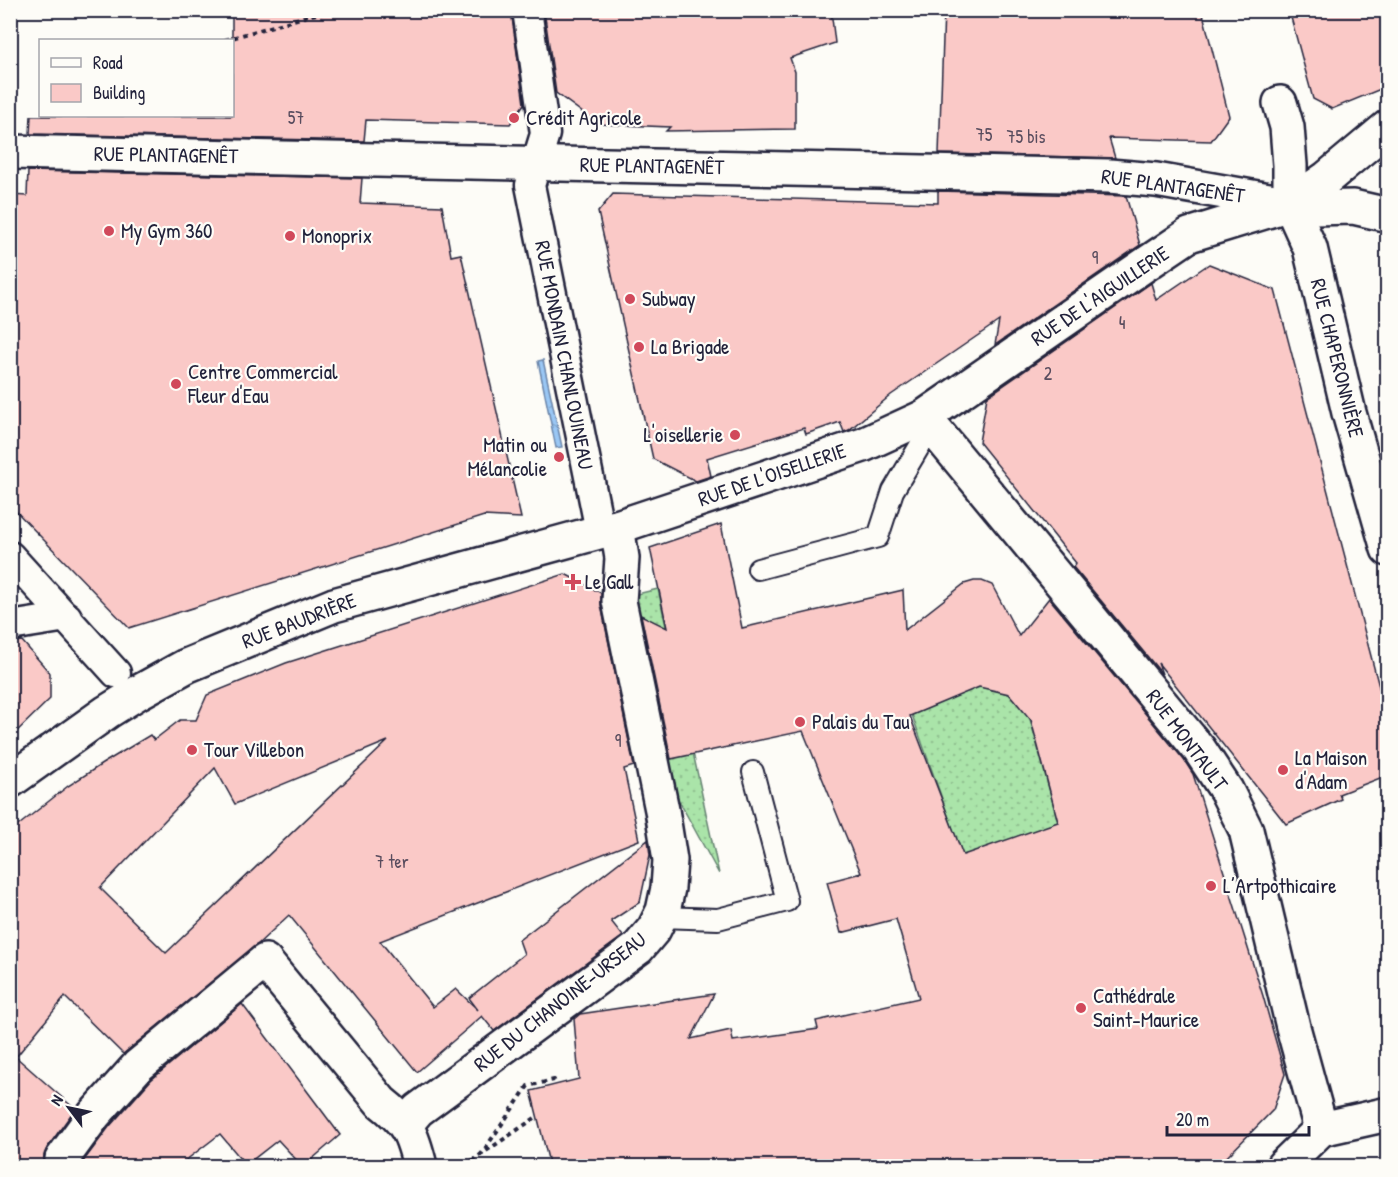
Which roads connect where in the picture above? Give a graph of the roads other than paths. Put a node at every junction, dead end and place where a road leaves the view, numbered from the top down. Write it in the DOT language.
graph roads {
  1 [pos="527,10"];
  2 [pos="1280,104"];
  3 [pos="1388,127"];
  4 [pos="541,147"];
  5 [pos="10,152"];
  6 [pos="532,178"];
  7 [pos="1290,204"];
  8 [pos="1388,215"];
  9 [pos="927,422"];
  10 [pos="609,529"];
  11 [pos="1388,549"];
  12 [pos="10,556"];
  13 [pos="759,569"];
  14 [pos="67,617"];
  15 [pos="10,626"];
  16 [pos="116,673"];
  17 [pos="753,772"];
  18 [pos="10,781"];
  19 [pos="660,917"];
  20 [pos="1388,1114"];
  21 [pos="406,1124"];
  22 [pos="1321,1129"];
  23 [pos="64,1167"];
  24 [pos="420,1167"];
  25 [pos="1283,1167"];
  1 -- 4 [label="street"];
  2 -- 7 [label="street"];
  3 -- 7 [label="street"];
  5 -- 7 [label="street, RUE PLANTAGENÊT"];
  6 -- 10 [label="street, RUE MONDAIN CHANLOUINEAU"];
  7 -- 8 [label="street, RUE PLANTAGENÊT"];
  7 -- 9 [label="street, RUE DE L'AIGUILLERIE"];
  7 -- 11 [label="street, RUE CHAPERONNIÈRE"];
  9 -- 10 [label="street, RUE DE L'OISELLERIE"];
  9 -- 13 [label="lane"];
  9 -- 22 [label="street, RUE MONTAULT"];
  10 -- 18 [label="street, RUE BAUDRIÈRE"];
  10 -- 19 [label="street, RUE DU CHANOINE-URSEAU"];
  12 -- 14 [label="street"];
  14 -- 15 [label="street"];
  14 -- 16 [label="street"];
  17 -- 19 [label="lane"];
  19 -- 21 [label="street, RUE DU CHANOINE-URSEAU"];
  20 -- 22 [label="street"];
  21 -- 23 [label="street"];
  21 -- 24 [label="street"];
  22 -- 25 [label="street"];
}
